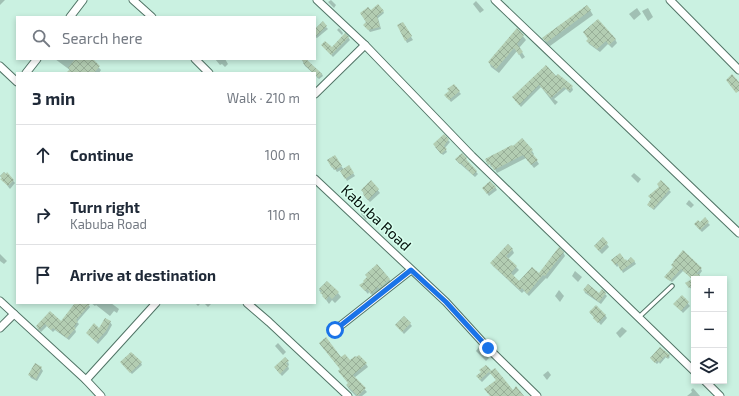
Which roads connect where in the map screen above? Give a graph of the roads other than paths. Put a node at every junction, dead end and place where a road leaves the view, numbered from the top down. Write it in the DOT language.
graph roads {
  1 [pos="83,0"];
  2 [pos="133,0"];
  3 [pos="317,0"];
  4 [pos="495,0"];
  5 [pos="670,0"];
  6 [pos="71,16"];
  7 [pos="151,16"];
  8 [pos="365,45"];
  9 [pos="36,60"];
  10 [pos="196,60"];
  11 [pos="0,66"];
  12 [pos="739,70"];
  13 [pos="27,72"];
  14 [pos="208,72"];
  15 [pos="16,81"];
  16 [pos="316,93"];
  17 [pos="316,180"];
  18 [pos="739,233"];
  19 [pos="411,270"];
  20 [pos="672,286"];
  21 [pos="0,301"];
  22 [pos="155,304"];
  23 [pos="248,304"];
  24 [pos="14,314"];
  25 [pos="638,317"];
  26 [pos="0,328"];
  27 [pos="335,330"];
  28 [pos="691,368"];
  29 [pos="86,380"];
  30 [pos="708,384"];
  31 [pos="101,396"];
  32 [pos="348,396"];
  33 [pos="537,396"];
  34 [pos="720,396"];
  1 -- 6 [label="street"];
  2 -- 7 [label="street"];
  3 -- 8 [label="street"];
  4 -- 18 [label="street"];
  5 -- 12 [label="street"];
  8 -- 16 [label="street"];
  8 -- 25 [label="street"];
  9 -- 13 [label="street"];
  10 -- 14 [label="street"];
  11 -- 15 [label="street"];
  17 -- 19 [label="street, Kabuba Road"];
  19 -- 27 [label="street"];
  19 -- 33 [label="street, Kabuba Road"];
  20 -- 25 [label="lane"];
  21 -- 24 [label="street"];
  22 -- 29 [label="street"];
  23 -- 32 [label="street"];
  24 -- 26 [label="street"];
  24 -- 29 [label="street"];
  25 -- 28 [label="street"];
  29 -- 31 [label="street"];
  30 -- 34 [label="street"];
}
